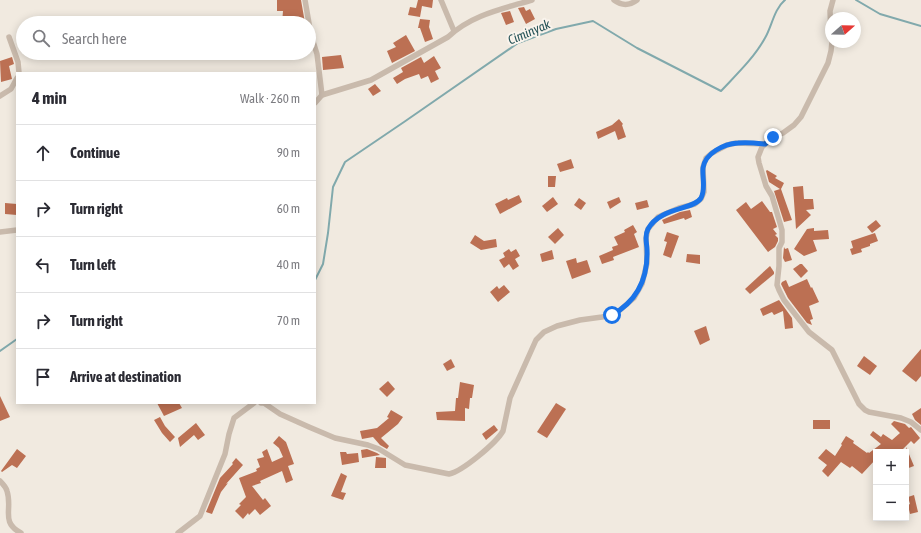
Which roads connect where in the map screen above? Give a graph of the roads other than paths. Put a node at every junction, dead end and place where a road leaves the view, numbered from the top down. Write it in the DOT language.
graph roads {
  1 [pos="305,0"];
  2 [pos="441,0"];
  3 [pos="532,0"];
  4 [pos="614,0"];
  5 [pos="637,0"];
  6 [pos="833,0"];
  7 [pos="830,12"];
  8 [pos="308,16"];
  9 [pos="454,31"];
  10 [pos="9,37"];
  11 [pos="831,48"];
  12 [pos="316,51"];
  13 [pos="16,56"];
  14 [pos="17,60"];
  15 [pos="19,72"];
  16 [pos="16,80"];
  17 [pos="322,95"];
  18 [pos="0,96"];
  19 [pos="316,102"];
  20 [pos="765,144"];
  21 [pos="16,230"];
  22 [pos="0,232"];
  23 [pos="253,404"];
  24 [pos="264,404"];
  25 [pos="921,430"];
  26 [pos="0,481"];
  27 [pos="20,533"];
  28 [pos="178,533"];
  1 -- 8 [label="street"];
  2 -- 9 [label="street"];
  3 -- 9 [label="street"];
  4 -- 5 [label="street"];
  6 -- 7 [label="street"];
  9 -- 17 [label="street"];
  10 -- 13 [label="street"];
  11 -- 20 [label="street"];
  12 -- 17 [label="street"];
  14 -- 15 [label="street"];
  16 -- 18 [label="street"];
  17 -- 19 [label="street"];
  20 -- 24 [label="street"];
  20 -- 25 [label="street"];
  21 -- 22 [label="street"];
  23 -- 28 [label="street"];
  26 -- 27 [label="street"];
}
